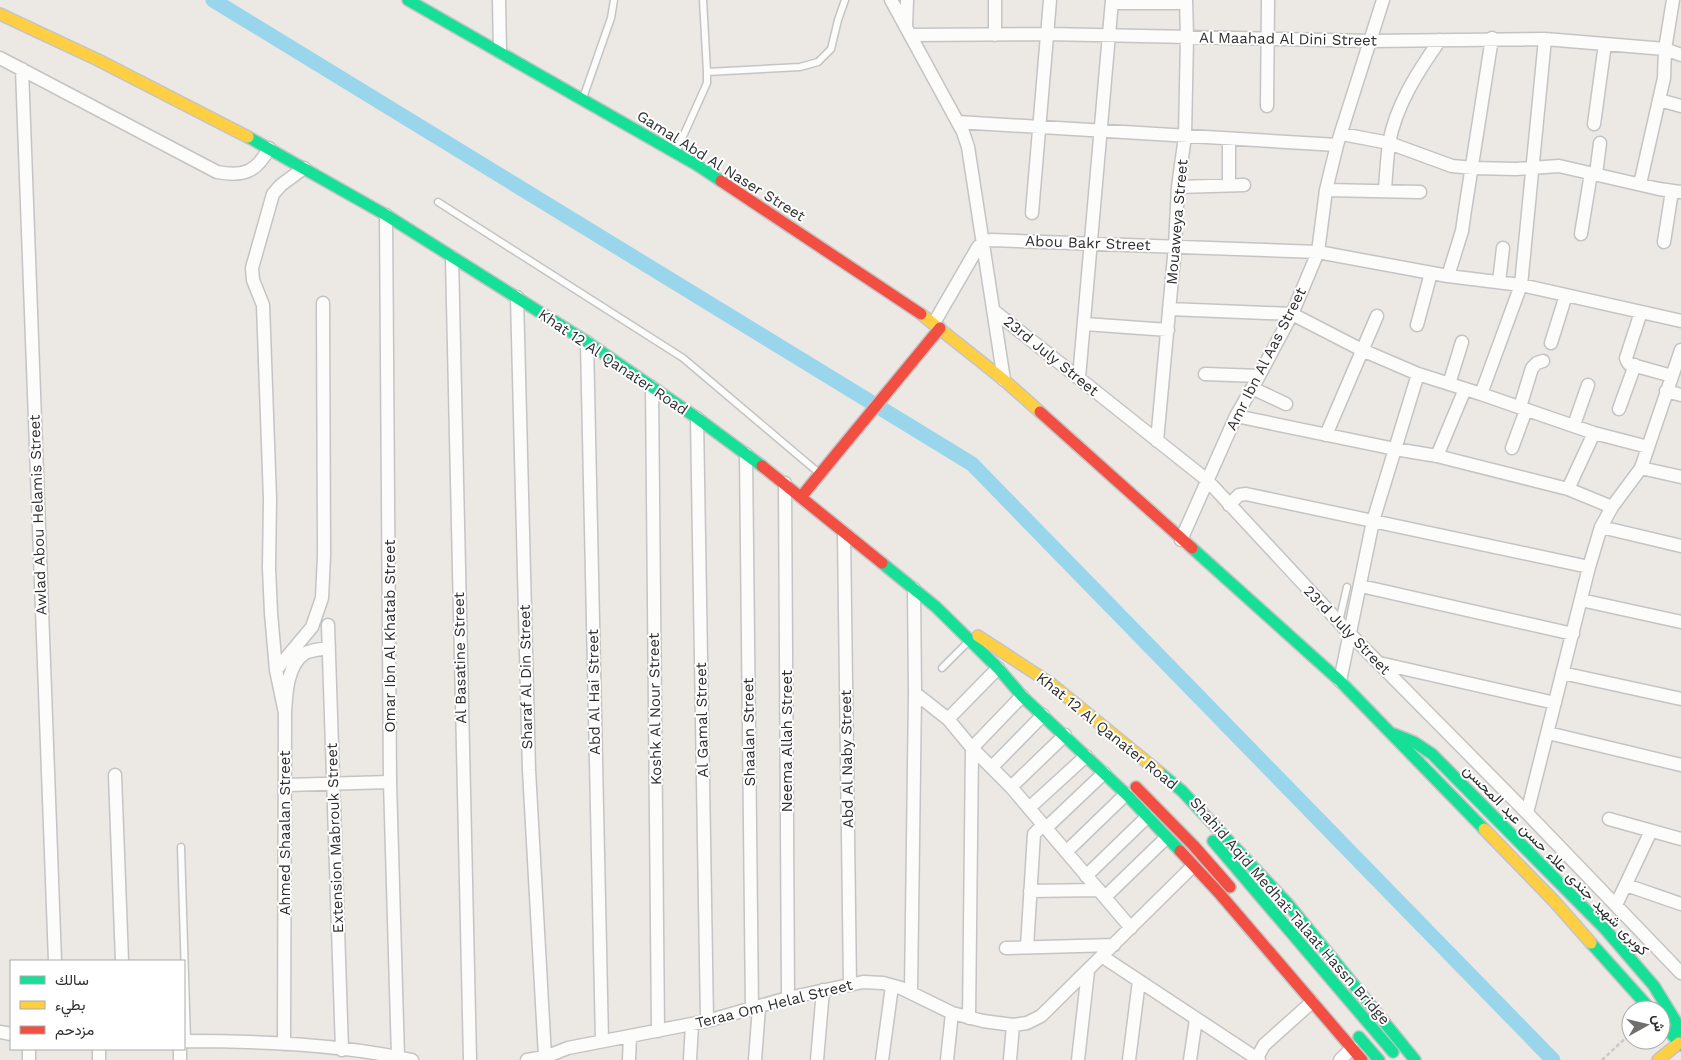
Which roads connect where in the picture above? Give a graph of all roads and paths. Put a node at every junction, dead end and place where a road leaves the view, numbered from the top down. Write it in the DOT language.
graph roads {
  1 [pos="408,0"];
  2 [pos="499,0"];
  3 [pos="614,0"];
  4 [pos="703,0"];
  5 [pos="847,0"];
  6 [pos="891,0"];
  7 [pos="907,0"];
  8 [pos="995,0"];
  9 [pos="1050,0"];
  10 [pos="1268,0"];
  11 [pos="1383,0"];
  12 [pos="1673,0"];
  13 [pos="1112,1"];
  14 [pos="1186,1"];
  15 [pos="426,5"];
  16 [pos="0,14"];
  17 [pos="908,30"];
  18 [pos="1047,34"];
  19 [pos="995,35"];
  20 [pos="1110,37"];
  21 [pos="1187,37"];
  22 [pos="1492,38"];
  23 [pos="1545,38"];
  24 [pos="1268,40"];
  25 [pos="1440,40"];
  26 [pos="1371,41"];
  27 [pos="1605,44"];
  28 [pos="1665,49"];
  29 [pos="500,52"];
  30 [pos="1681,55"];
  31 [pos="0,58"];
  32 [pos="22,69"];
  33 [pos="707,72"];
  34 [pos="583,99"];
  35 [pos="1659,100"];
  36 [pos="1267,106"];
  37 [pos="1681,106"];
  38 [pos="958,122"];
  39 [pos="1594,124"];
  40 [pos="1038,127"];
  41 [pos="1100,131"];
  42 [pos="1185,136"];
  43 [pos="1229,139"];
  44 [pos="1339,140"];
  45 [pos="1389,143"];
  46 [pos="1600,143"];
  47 [pos="269,148"];
  48 [pos="676,153"];
  49 [pos="304,168"];
  50 [pos="1473,168"];
  51 [pos="1532,168"];
  52 [pos="1594,174"];
  53 [pos="1244,184"];
  54 [pos="1640,184"];
  55 [pos="1228,185"];
  56 [pos="1178,187"];
  57 [pos="1326,190"];
  58 [pos="1385,190"];
  59 [pos="1677,191"];
  60 [pos="1420,192"];
  61 [pos="438,202"];
  62 [pos="1032,213"];
  63 [pos="386,215"];
  64 [pos="1581,234"];
  65 [pos="983,242"];
  66 [pos="1664,242"];
  67 [pos="1092,243"];
  68 [pos="1176,246"];
  69 [pos="1503,248"];
  70 [pos="1318,252"];
  71 [pos="452,257"];
  72 [pos="1431,272"];
  73 [pos="1448,276"];
  74 [pos="1499,282"];
  75 [pos="1521,286"];
  76 [pos="1566,295"];
  77 [pos="517,297"];
  78 [pos="323,303"];
  79 [pos="1169,309"];
  80 [pos="993,310"];
  81 [pos="1641,312"];
  82 [pos="1292,314"];
  83 [pos="1376,316"];
  84 [pos="1681,321"];
  85 [pos="1085,324"];
  86 [pos="937,325"];
  87 [pos="1417,325"];
  88 [pos="1168,330"];
  89 [pos="587,342"];
  90 [pos="1462,342"];
  91 [pos="1551,343"];
  92 [pos="1362,350"];
  93 [pos="1681,350"];
  94 [pos="1543,361"];
  95 [pos="1634,365"];
  96 [pos="1676,369"];
  97 [pos="1206,374"];
  98 [pos="1418,374"];
  99 [pos="1259,376"];
  100 [pos="1079,378"];
  101 [pos="1004,380"];
  102 [pos="1449,384"];
  103 [pos="1588,385"];
  104 [pos="652,387"];
  105 [pos="1252,388"];
  106 [pos="1465,389"];
  107 [pos="1666,391"];
  108 [pos="1481,394"];
  109 [pos="1681,395"];
  110 [pos="1286,404"];
  111 [pos="1523,408"];
  112 [pos="1620,409"];
  113 [pos="1236,416"];
  114 [pos="697,418"];
  115 [pos="1574,426"];
  116 [pos="1594,433"];
  117 [pos="1326,435"];
  118 [pos="1157,441"];
  119 [pos="1512,448"];
  120 [pos="1648,448"];
  121 [pos="1394,449"];
  122 [pos="746,454"];
  123 [pos="1437,456"];
  124 [pos="1641,468"];
  125 [pos="820,474"];
  126 [pos="1681,477"];
  127 [pos="1207,480"];
  128 [pos="785,484"];
  129 [pos="1568,489"];
  130 [pos="802,497"];
  131 [pos="1229,505"];
  132 [pos="1612,507"];
  133 [pos="1373,521"];
  134 [pos="1601,527"];
  135 [pos="844,533"];
  136 [pos="1181,540"];
  137 [pos="1681,546"];
  138 [pos="1589,567"];
  139 [pos="1361,586"];
  140 [pos="1346,587"];
  141 [pos="914,589"];
  142 [pos="1581,600"];
  143 [pos="936,607"];
  144 [pos="1681,622"];
  145 [pos="1339,623"];
  146 [pos="328,625"];
  147 [pos="1350,634"];
  148 [pos="1573,634"];
  149 [pos="970,640"];
  150 [pos="329,648"];
  151 [pos="995,648"];
  152 [pos="986,656"];
  153 [pos="1379,663"];
  154 [pos="942,668"];
  155 [pos="998,668"];
  156 [pos="276,670"];
  157 [pos="1562,673"];
  158 [pos="1340,681"];
  159 [pos="915,693"];
  160 [pos="1036,694"];
  161 [pos="1022,696"];
  162 [pos="1681,699"];
  163 [pos="1555,703"];
  164 [pos="285,713"];
  165 [pos="1043,715"];
  166 [pos="948,719"];
  167 [pos="1390,733"];
  168 [pos="1548,733"];
  169 [pos="1064,735"];
  170 [pos="972,748"];
  171 [pos="1086,756"];
  172 [pos="1681,765"];
  173 [pos="992,767"];
  174 [pos="1104,772"];
  175 [pos="115,775"];
  176 [pos="1126,777"];
  177 [pos="390,782"];
  178 [pos="333,784"];
  179 [pos="286,785"];
  180 [pos="1158,786"];
  181 [pos="1011,787"];
  182 [pos="1126,794"];
  183 [pos="1029,808"];
  184 [pos="1527,813"];
  185 [pos="1189,816"];
  186 [pos="1147,817"];
  187 [pos="1609,819"];
  188 [pos="1045,827"];
  189 [pos="1651,831"];
  190 [pos="1166,838"];
  191 [pos="1681,838"];
  192 [pos="181,847"];
  193 [pos="1066,852"];
  194 [pos="1193,866"];
  195 [pos="1086,876"];
  196 [pos="1626,885"];
  197 [pos="1030,892"];
  198 [pos="1102,894"];
  199 [pos="1238,897"];
  200 [pos="1681,904"];
  201 [pos="1616,905"];
  202 [pos="1131,928"];
  203 [pos="1114,945"];
  204 [pos="1027,947"];
  205 [pos="1006,948"];
  206 [pos="1103,956"];
  207 [pos="55,960"];
  208 [pos="122,960"];
  209 [pos="183,960"];
  210 [pos="1088,971"];
  211 [pos="1681,973"];
  212 [pos="1139,981"];
  213 [pos="850,985"];
  214 [pos="892,986"];
  215 [pos="823,990"];
  216 [pos="911,991"];
  217 [pos="788,998"];
  218 [pos="1642,1000"];
  219 [pos="1312,1002"];
  220 [pos="755,1009"];
  221 [pos="952,1013"];
  222 [pos="969,1018"];
  223 [pos="1196,1019"];
  224 [pos="708,1021"];
  225 [pos="692,1024"];
  226 [pos="1014,1025"];
  227 [pos="1353,1030"];
  228 [pos="1681,1030"];
  229 [pos="658,1031"];
  230 [pos="1671,1034"];
  231 [pos="630,1036"];
  232 [pos="602,1041"];
  233 [pos="1621,1042"];
  234 [pos="185,1043"];
  235 [pos="284,1044"];
  236 [pos="1680,1044"];
  237 [pos="1352,1048"];
  238 [pos="348,1054"];
  239 [pos="567,1054"];
  240 [pos="398,1057"];
  241 [pos="545,1057"];
  242 [pos="1257,1059"];
  243 [pos="412,1060"];
  244 [pos="470,1060"];
  245 [pos="527,1060"];
  246 [pos="629,1060"];
  247 [pos="690,1060"];
  248 [pos="755,1060"];
  249 [pos="817,1060"];
  250 [pos="882,1060"];
  251 [pos="947,1060"];
  252 [pos="1010,1060"];
  253 [pos="1078,1060"];
  254 [pos="1130,1060"];
  255 [pos="1190,1060"];
  256 [pos="1340,1060"];
  257 [pos="1362,1060"];
  258 [pos="1379,1060"];
  259 [pos="1399,1060"];
  260 [pos="1415,1060"];
  261 [pos="1602,1060"];
  262 [pos="1658,1060"];
  1 -- 15 [label="main road, Gamal Abd Al Naser Street"];
  2 -- 29 [label="street"];
  3 -- 34 [label="lane"];
  4 -- 33 [label="lane"];
  5 -- 33 [label="lane"];
  6 -- 17 [label="street"];
  7 -- 17 [label="street"];
  8 -- 19 [label="street"];
  9 -- 18 [label="street"];
  10 -- 24 [label="street"];
  11 -- 26 [label="street, Amr Ibn Al Aas Street"];
  12 -- 28 [label="street"];
  13 -- 14 [label="street, Mouaweya Street"];
  13 -- 20 [label="street"];
  14 -- 21 [label="street, Mouaweya Street"];
  15 -- 29 [label="main road, Gamal Abd Al Naser Street"];
  16 -- 47 [label="main road, Khat 12 Al Qanater Road"];
  17 -- 19 [label="street, Al Maahad Al Dini Street"];
  17 -- 38 [label="street"];
  18 -- 19 [label="street, Al Maahad Al Dini Street"];
  18 -- 20 [label="street, Al Maahad Al Dini Street"];
  18 -- 40 [label="street"];
  20 -- 21 [label="street, Al Maahad Al Dini Street"];
  20 -- 41 [label="street"];
  21 -- 24 [label="street, Al Maahad Al Dini Street"];
  21 -- 42 [label="street, Mouaweya Street"];
  22 -- 23 [label="street, Al Maahad Al Dini Street"];
  22 -- 25 [label="street, Al Maahad Al Dini Street"];
  22 -- 50 [label="street"];
  23 -- 27 [label="street, Al Maahad Al Dini Street"];
  23 -- 51 [label="street"];
  24 -- 26 [label="street, Al Maahad Al Dini Street"];
  24 -- 36 [label="street"];
  25 -- 26 [label="street, Al Maahad Al Dini Street"];
  25 -- 45 [label="street"];
  26 -- 44 [label="street, Amr Ibn Al Aas Street"];
  27 -- 28 [label="street, Al Maahad Al Dini Street"];
  27 -- 39 [label="street"];
  28 -- 30 [label="street, Al Maahad Al Dini Street"];
  28 -- 35 [label="street"];
  29 -- 34 [label="main road, Gamal Abd Al Naser Street"];
  31 -- 32 [label="street"];
  32 -- 47 [label="street"];
  32 -- 207 [label="street, Awlad Abou Helamis Street"];
  33 -- 48 [label="lane"];
  34 -- 48 [label="main road, Gamal Abd Al Naser Street"];
  35 -- 37 [label="street"];
  35 -- 54 [label="street"];
  38 -- 40 [label="street"];
  38 -- 65 [label="street"];
  40 -- 41 [label="street"];
  40 -- 62 [label="street"];
  41 -- 42 [label="street"];
  41 -- 67 [label="street"];
  42 -- 43 [label="street"];
  42 -- 56 [label="street, Mouaweya Street"];
  43 -- 44 [label="street"];
  43 -- 55 [label="street"];
  44 -- 45 [label="street"];
  44 -- 57 [label="street, Amr Ibn Al Aas Street"];
  45 -- 50 [label="street"];
  45 -- 58 [label="street"];
  46 -- 52 [label="street"];
  47 -- 49 [label="main road, Khat 12 Al Qanater Road"];
  48 -- 86 [label="main road, Gamal Abd Al Naser Street"];
  49 -- 63 [label="main road, Khat 12 Al Qanater Road"];
  49 -- 156 [label="street"];
  50 -- 51 [label="street"];
  50 -- 73 [label="street"];
  51 -- 52 [label="street"];
  51 -- 75 [label="street"];
  52 -- 54 [label="street"];
  52 -- 64 [label="street"];
  53 -- 55 [label="street"];
  54 -- 59 [label="street"];
  55 -- 56 [label="street"];
  56 -- 68 [label="street, Mouaweya Street"];
  57 -- 58 [label="street"];
  57 -- 70 [label="street, Amr Ibn Al Aas Street"];
  58 -- 60 [label="street"];
  59 -- 66 [label="street"];
  61 -- 125 [label="lane"];
  63 -- 71 [label="main road, Khat 12 Al Qanater Road"];
  63 -- 177 [label="street, Omar Ibn Al Khatab Street"];
  65 -- 67 [label="street, Abou Bakr Street"];
  65 -- 80 [label="street"];
  65 -- 86 [label="street"];
  67 -- 68 [label="street, Abou Bakr Street"];
  67 -- 85 [label="street"];
  68 -- 70 [label="street, Abou Bakr Street"];
  68 -- 79 [label="street, Mouaweya Street"];
  69 -- 74 [label="street"];
  70 -- 72 [label="street, Abou Bakr Street"];
  70 -- 82 [label="street, Amr Ibn Al Aas Street"];
  71 -- 77 [label="main road, Khat 12 Al Qanater Road"];
  71 -- 244 [label="street, Al Basatine Street"];
  72 -- 73 [label="street, Abou Bakr Street"];
  72 -- 87 [label="street"];
  73 -- 74 [label="street, Abou Bakr Street"];
  74 -- 75 [label="street, Abou Bakr Street"];
  75 -- 76 [label="street, Abou Bakr Street"];
  75 -- 108 [label="street"];
  76 -- 81 [label="street, Abou Bakr Street"];
  76 -- 91 [label="street"];
  77 -- 89 [label="main road, Khat 12 Al Qanater Road"];
  77 -- 241 [label="street, Sharaf Al Din Street"];
  78 -- 156 [label="street"];
  79 -- 82 [label="street"];
  79 -- 88 [label="street, Mouaweya Street"];
  80 -- 100 [label="street, 23rd July Street"];
  80 -- 101 [label="street"];
  81 -- 84 [label="street, Abou Bakr Street"];
  81 -- 95 [label="street"];
  82 -- 92 [label="street"];
  82 -- 99 [label="street, Amr Ibn Al Aas Street"];
  83 -- 92 [label="street"];
  85 -- 88 [label="street"];
  85 -- 100 [label="street"];
  86 -- 101 [label="main road, Gamal Abd Al Naser Street"];
  86 -- 125 [label="main road"];
  88 -- 118 [label="street, Mouaweya Street"];
  89 -- 104 [label="main road, Khat 12 Al Qanater Road"];
  89 -- 232 [label="street, Abd Al Hai Street"];
  90 -- 102 [label="street"];
  92 -- 98 [label="street"];
  92 -- 117 [label="street"];
  93 -- 96 [label="street"];
  94 -- 111 [label="street"];
  95 -- 96 [label="street"];
  95 -- 112 [label="street"];
  96 -- 107 [label="street"];
  97 -- 99 [label="street"];
  98 -- 102 [label="street"];
  98 -- 121 [label="street"];
  99 -- 105 [label="street, Amr Ibn Al Aas Street"];
  100 -- 118 [label="street, 23rd July Street"];
  101 -- 136 [label="main road"];
  102 -- 106 [label="street"];
  103 -- 115 [label="street"];
  104 -- 114 [label="main road, Khat 12 Al Qanater Road"];
  104 -- 229 [label="street, Koshk Al Nour Street"];
  105 -- 110 [label="street"];
  105 -- 113 [label="street, Amr Ibn Al Aas Street"];
  106 -- 108 [label="street"];
  106 -- 123 [label="street"];
  107 -- 109 [label="street"];
  107 -- 120 [label="street"];
  108 -- 111 [label="street"];
  111 -- 115 [label="street"];
  111 -- 119 [label="street"];
  113 -- 117 [label="street"];
  113 -- 127 [label="street, Amr Ibn Al Aas Street"];
  114 -- 122 [label="main road, Khat 12 Al Qanater Road"];
  114 -- 224 [label="street, Al Gamal Street"];
  115 -- 116 [label="street"];
  116 -- 120 [label="street"];
  116 -- 129 [label="street"];
  117 -- 121 [label="street"];
  118 -- 127 [label="street, 23rd July Street"];
  120 -- 124 [label="street"];
  121 -- 123 [label="street"];
  121 -- 133 [label="street"];
  122 -- 128 [label="main road, Khat 12 Al Qanater Road"];
  122 -- 220 [label="street, Shaalan Street"];
  123 -- 129 [label="street"];
  124 -- 126 [label="street"];
  124 -- 132 [label="street"];
  125 -- 130 [label="main road"];
  127 -- 131 [label="street, 23rd July Street"];
  127 -- 136 [label="street, Amr Ibn Al Aas Street"];
  128 -- 130 [label="main road, Khat 12 Al Qanater Road"];
  128 -- 217 [label="street, Neema Allah Street"];
  129 -- 132 [label="street"];
  130 -- 135 [label="main road, Khat 12 Al Qanater Road"];
  131 -- 133 [label="street"];
  131 -- 145 [label="street, 23rd July Street"];
  132 -- 134 [label="street"];
  133 -- 138 [label="street"];
  133 -- 139 [label="street"];
  134 -- 137 [label="street"];
  134 -- 138 [label="street"];
  135 -- 141 [label="main road, Khat 12 Al Qanater Road"];
  135 -- 213 [label="street, Abd Al Naby Street"];
  136 -- 158 [label="main road"];
  138 -- 142 [label="street"];
  139 -- 147 [label="street"];
  139 -- 148 [label="street"];
  140 -- 145 [label="lane"];
  141 -- 143 [label="main road, Khat 12 Al Qanater Road"];
  141 -- 159 [label="street"];
  142 -- 144 [label="street"];
  142 -- 148 [label="street"];
  143 -- 149 [label="main road, Khat 12 Al Qanater Road"];
  143 -- 151 [label="main road, Khat 12 Al Qanater Road"];
  145 -- 147 [label="street, 23rd July Street"];
  146 -- 150 [label="street, Extension Mabrouk Street"];
  147 -- 153 [label="street, 23rd July Street"];
  147 -- 158 [label="street"];
  148 -- 157 [label="street"];
  149 -- 152 [label="main road, Khat 12 Al Qanater Road"];
  149 -- 154 [label="lane"];
  150 -- 164 [label="street, Ahmed Shaalan Street"];
  150 -- 178 [label="street, Extension Mabrouk Street"];
  151 -- 180 [label="main road"];
  151 -- 260 [label="main road, Khat 12 Al Qanater Road"];
  152 -- 155 [label="main road, Khat 12 Al Qanater Road"];
  152 -- 160 [label="main road"];
  153 -- 163 [label="street"];
  153 -- 184 [label="street, 23rd July Street"];
  155 -- 161 [label="main road, Khat 12 Al Qanater Road"];
  155 -- 166 [label="street"];
  156 -- 164 [label="street"];
  157 -- 162 [label="street"];
  157 -- 163 [label="street"];
  158 -- 167 [label="main road"];
  159 -- 166 [label="street"];
  159 -- 216 [label="street"];
  161 -- 165 [label="main road, Khat 12 Al Qanater Road"];
  161 -- 170 [label="street"];
  163 -- 168 [label="street"];
  164 -- 179 [label="street, Ahmed Shaalan Street"];
  165 -- 169 [label="main road, Khat 12 Al Qanater Road"];
  165 -- 173 [label="street"];
  166 -- 170 [label="street"];
  167 -- 218 [label="main road"];
  167 -- 228 [label="main road, كوبرى شهيد جندى علاء حسن عبد المحسن"];
  168 -- 172 [label="street"];
  168 -- 184 [label="street"];
  169 -- 171 [label="main road, Khat 12 Al Qanater Road"];
  169 -- 181 [label="street"];
  170 -- 173 [label="street"];
  170 -- 222 [label="street"];
  171 -- 174 [label="main road, Khat 12 Al Qanater Road"];
  171 -- 183 [label="street"];
  173 -- 181 [label="street"];
  174 -- 182 [label="main road, Khat 12 Al Qanater Road"];
  174 -- 188 [label="street"];
  175 -- 208 [label="street"];
  176 -- 199 [label="main road, Shahid Aqid Medhat Talaat Hassn Bridge"];
  177 -- 178 [label="street"];
  177 -- 240 [label="street, Omar Ibn Al Khatab Street"];
  178 -- 179 [label="street"];
  178 -- 238 [label="street, Extension Mabrouk Street"];
  179 -- 235 [label="street, Ahmed Shaalan Street"];
  181 -- 183 [label="street"];
  182 -- 186 [label="main road, Khat 12 Al Qanater Road"];
  182 -- 193 [label="street"];
  183 -- 188 [label="street"];
  184 -- 201 [label="street, 23rd July Street"];
  185 -- 259 [label="main road, Shahid Aqid Medhat Talaat Hassn Bridge"];
  186 -- 190 [label="main road, Khat 12 Al Qanater Road"];
  186 -- 195 [label="street"];
  187 -- 189 [label="street"];
  188 -- 193 [label="street"];
  188 -- 197 [label="street"];
  189 -- 191 [label="street"];
  189 -- 196 [label="street"];
  190 -- 194 [label="main road, Khat 12 Al Qanater Road"];
  190 -- 198 [label="street"];
  192 -- 209 [label="lane"];
  193 -- 195 [label="street"];
  194 -- 202 [label="street, Teraa Om Helal Street"];
  194 -- 219 [label="main road, Khat 12 Al Qanater Road"];
  195 -- 198 [label="street"];
  196 -- 200 [label="street"];
  196 -- 201 [label="street"];
  197 -- 198 [label="street"];
  197 -- 204 [label="street"];
  198 -- 202 [label="street"];
  201 -- 211 [label="street, 23rd July Street"];
  202 -- 203 [label="street, Teraa Om Helal Street"];
  203 -- 204 [label="street"];
  203 -- 206 [label="street, Teraa Om Helal Street"];
  204 -- 205 [label="street"];
  206 -- 210 [label="street, Teraa Om Helal Street"];
  206 -- 212 [label="street"];
  210 -- 226 [label="street, Teraa Om Helal Street"];
  210 -- 253 [label="street"];
  212 -- 223 [label="street"];
  212 -- 254 [label="street"];
  213 -- 214 [label="street, Teraa Om Helal Street"];
  213 -- 215 [label="street, Teraa Om Helal Street"];
  214 -- 216 [label="street, Teraa Om Helal Street"];
  214 -- 250 [label="street"];
  215 -- 217 [label="street, Teraa Om Helal Street"];
  215 -- 249 [label="street"];
  216 -- 221 [label="street, Teraa Om Helal Street"];
  217 -- 220 [label="street, Teraa Om Helal Street"];
  219 -- 237 [label="main road, Khat 12 Al Qanater Road"];
  219 -- 242 [label="street"];
  220 -- 224 [label="street, Teraa Om Helal Street"];
  220 -- 248 [label="street, Shaalan Street"];
  221 -- 222 [label="street, Teraa Om Helal Street"];
  221 -- 251 [label="street"];
  222 -- 226 [label="street, Teraa Om Helal Street"];
  223 -- 242 [label="street"];
  223 -- 255 [label="street"];
  224 -- 225 [label="street, Teraa Om Helal Street"];
  225 -- 229 [label="street, Teraa Om Helal Street"];
  225 -- 247 [label="street"];
  226 -- 252 [label="street"];
  227 -- 258 [label="main road, Shahid Aqid Medhat Talaat Hassn Bridge"];
  229 -- 231 [label="street, Teraa Om Helal Street"];
  230 -- 236 [label="main road"];
  231 -- 232 [label="street, Teraa Om Helal Street"];
  231 -- 246 [label="street"];
  232 -- 239 [label="street, Teraa Om Helal Street"];
  233 -- 261 [label="path"];
  234 -- 235 [label="street"];
  235 -- 238 [label="street"];
  236 -- 262 [label="main road"];
  237 -- 256 [label="street"];
  237 -- 257 [label="main road, Khat 12 Al Qanater Road"];
  238 -- 240 [label="street"];
  239 -- 241 [label="street, Teraa Om Helal Street"];
  240 -- 243 [label="street"];
  241 -- 245 [label="street, Teraa Om Helal Street"];
}
